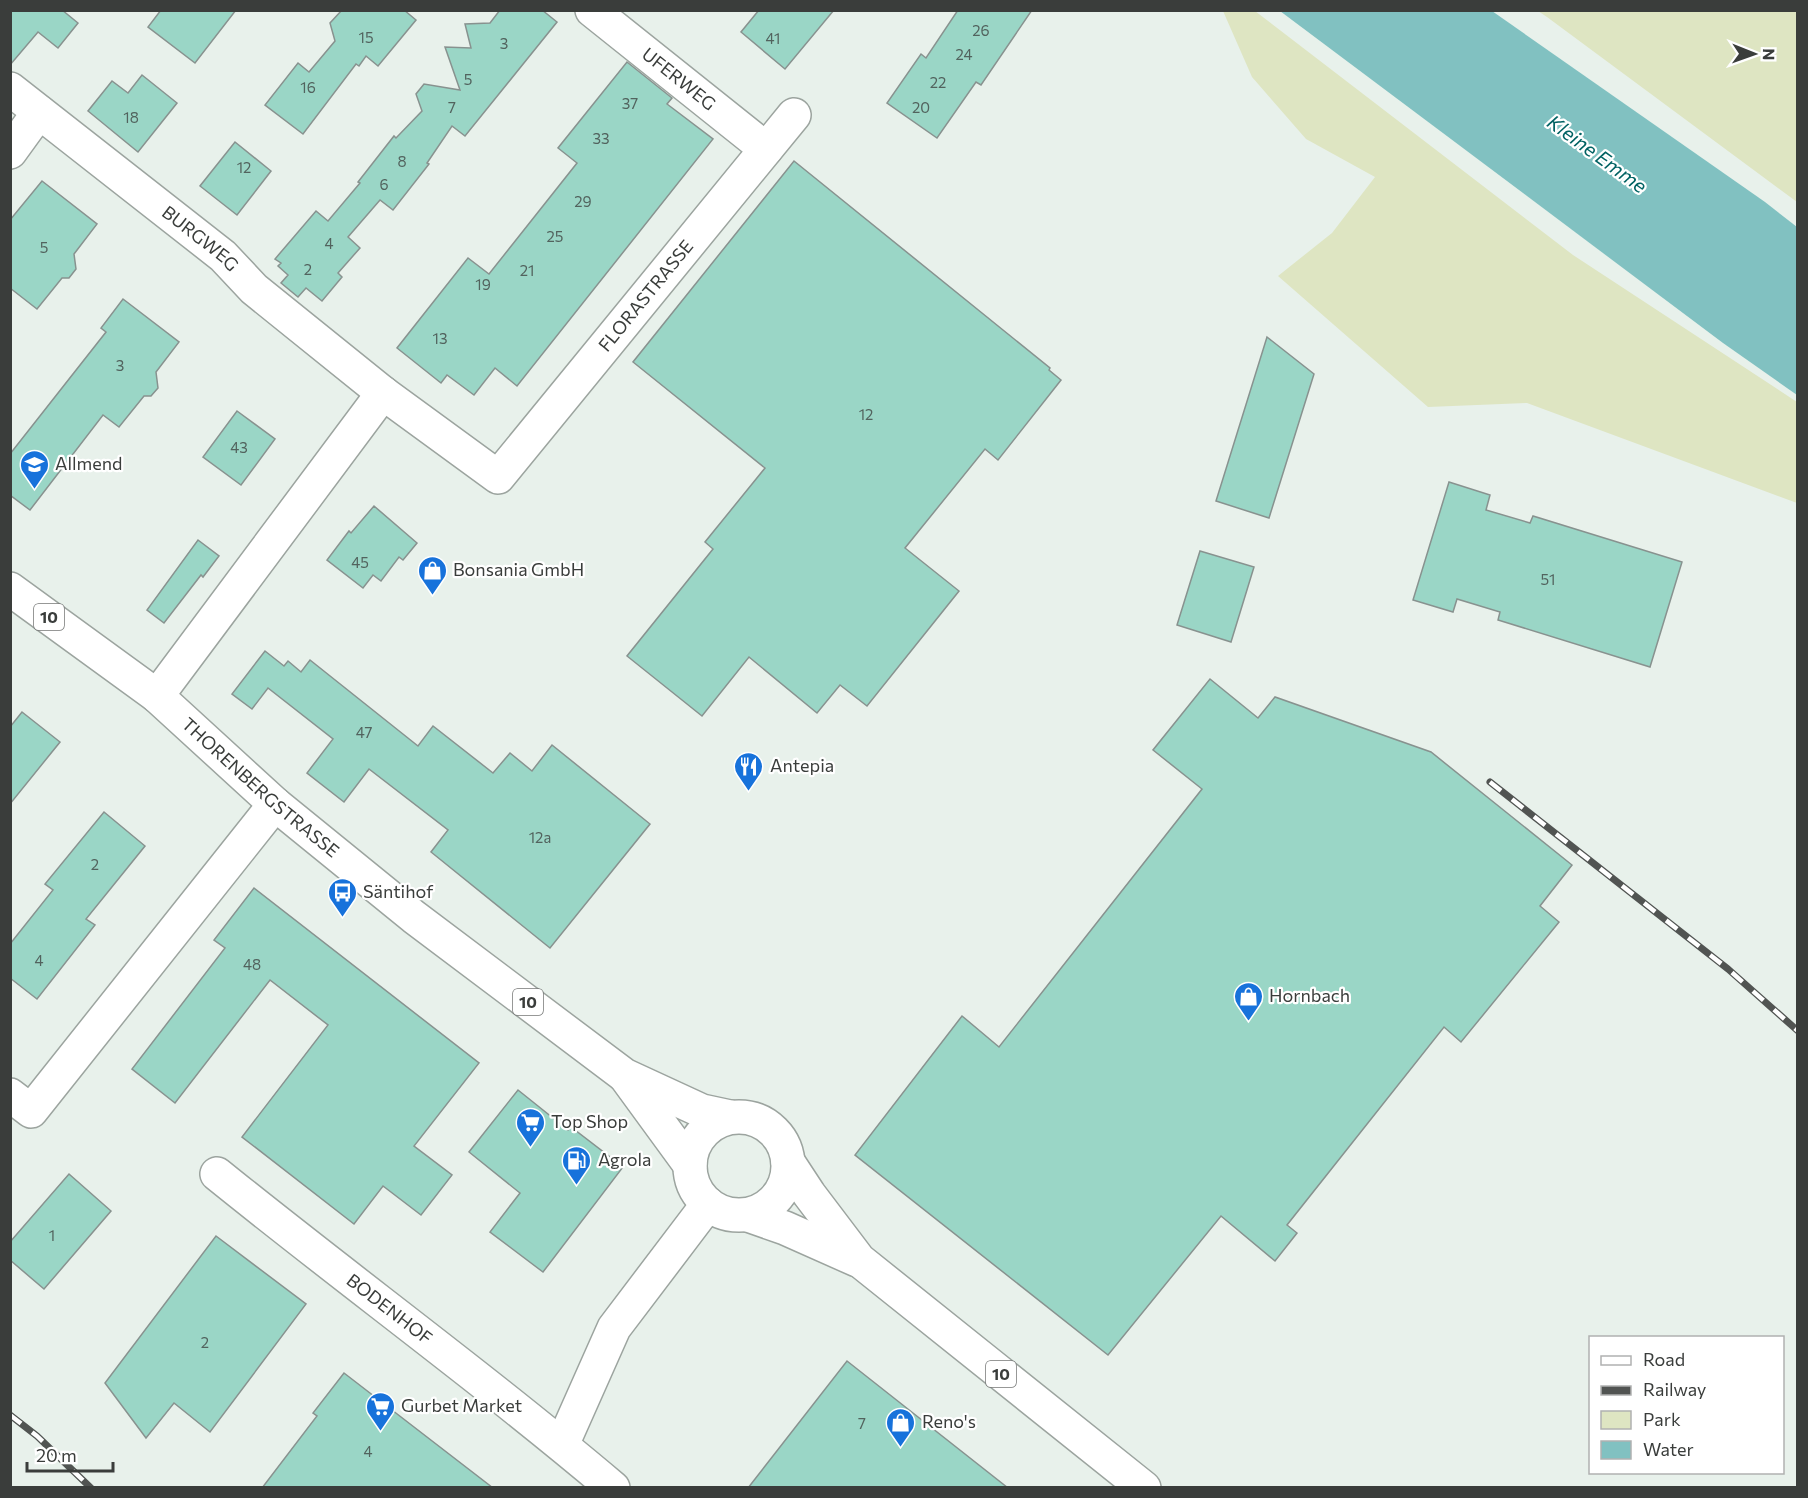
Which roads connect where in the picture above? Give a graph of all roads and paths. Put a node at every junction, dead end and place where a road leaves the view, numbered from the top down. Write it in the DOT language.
graph roads {
  1 [pos="592,10"];
  2 [pos="10,89"];
  3 [pos="39,112"];
  4 [pos="794,115"];
  5 [pos="766,149"];
  6 [pos="10,152"];
  7 [pos="383,393"];
  8 [pos="10,589"];
  9 [pos="157,696"];
  10 [pos="275,804"];
  11 [pos="624,1075"];
  12 [pos="10,1095"];
  13 [pos="730,1117"];
  14 [pos="788,1162"];
  15 [pos="690,1165"];
  16 [pos="217,1174"];
  17 [pos="708,1204"];
  18 [pos="748,1215"];
  19 [pos="859,1260"];
  20 [pos="562,1445"];
  21 [pos="613,1488"];
  22 [pos="1144,1488"];
  1 -- 5 [label="street, UFERWEG"];
  2 -- 3 [label="street, BURGWEG"];
  3 -- 6 [label="street"];
  3 -- 7 [label="street, BURGWEG"];
  4 -- 5 [label="street, FLORASTRASSE"];
  5 -- 7 [label="street, FLORASTRASSE"];
  7 -- 9 [label="street"];
  8 -- 9 [label="street, THORENBERGSTRASSE / 10"];
  9 -- 10 [label="street, THORENBERGSTRASSE / 10"];
  10 -- 11 [label="street, THORENBERGSTRASSE / 10"];
  10 -- 12 [label="street"];
  11 -- 13 [label="street, THORENBERGSTRASSE / 10"];
  11 -- 15 [label="street, THORENBERGSTRASSE / 10"];
  13 -- 14 [label="street, 10"];
  13 -- 15 [label="street"];
  14 -- 18 [label="street"];
  14 -- 19 [label="street, 10"];
  15 -- 17 [label="street, 10"];
  16 -- 20 [label="street, BODENHOF"];
  17 -- 18 [label="street, 10"];
  17 -- 20 [label="street"];
  18 -- 19 [label="street, 10"];
  19 -- 22 [label="street, 10"];
  20 -- 21 [label="street, BODENHOF"];
}
